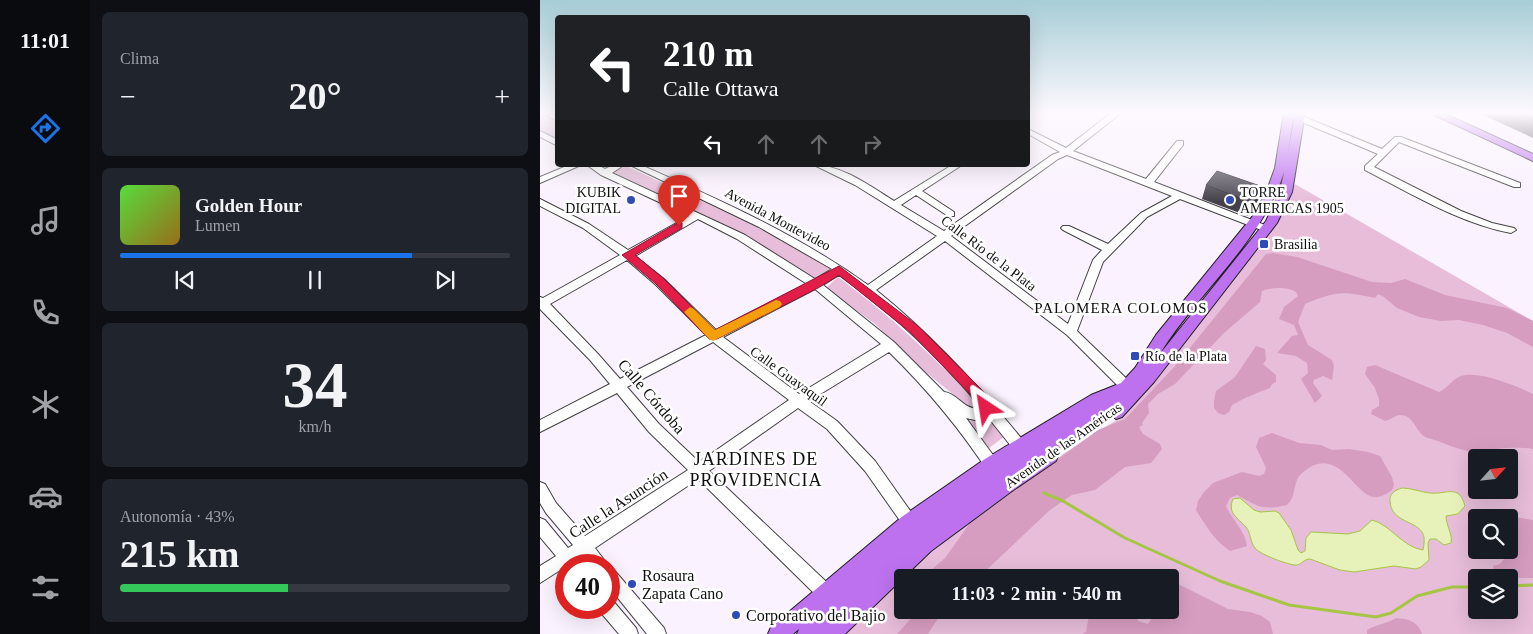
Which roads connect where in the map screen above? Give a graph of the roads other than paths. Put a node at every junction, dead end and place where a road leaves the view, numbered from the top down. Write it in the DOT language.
graph roads {
  1 [pos="1048,143"];
  2 [pos="1078,143"];
  3 [pos="1180,143"];
  4 [pos="1287,143"];
  5 [pos="1292,143"];
  6 [pos="1354,143"];
  7 [pos="1393,143"];
  8 [pos="1410,143"];
  9 [pos="1498,143"];
  10 [pos="1066,152"];
  11 [pos="1382,154"];
  12 [pos="1533,158"];
  13 [pos="571,167"];
  14 [pos="594,167"];
  15 [pos="616,167"];
  16 [pos="638,167"];
  17 [pos="822,167"];
  18 [pos="955,167"];
  19 [pos="604,173"];
  20 [pos="540,180"];
  21 [pos="1148,183"];
  22 [pos="1517,185"];
  23 [pos="916,191"];
  24 [pos="1180,195"];
  25 [pos="540,202"];
  26 [pos="895,204"];
  27 [pos="951,214"];
  28 [pos="696,216"];
  29 [pos="1264,225"];
  30 [pos="1066,228"];
  31 [pos="1511,230"];
  32 [pos="945,236"];
  33 [pos="1109,249"];
  34 [pos="627,255"];
  35 [pos="839,270"];
  36 [pos="814,285"];
  37 [pos="867,291"];
  38 [pos="541,303"];
  39 [pos="1071,332"];
  40 [pos="713,336"];
  41 [pos="890,345"];
  42 [pos="618,385"];
  43 [pos="930,386"];
  44 [pos="1127,387"];
  45 [pos="799,400"];
  46 [pos="983,400"];
  47 [pos="540,426"];
  48 [pos="1020,447"];
  49 [pos="698,471"];
  50 [pos="999,476"];
  51 [pos="540,489"];
  52 [pos="540,525"];
  53 [pos="917,534"];
  54 [pos="584,545"];
  55 [pos="564,554"];
  56 [pos="576,554"];
  57 [pos="591,554"];
  58 [pos="555,568"];
  59 [pos="540,575"];
  60 [pos="620,588"];
  61 [pos="825,592"];
  62 [pos="843,611"];
  63 [pos="617,619"];
  64 [pos="630,634"];
  65 [pos="658,634"];
  66 [pos="778,634"];
  67 [pos="807,634"];
  68 [pos="830,634"];
  1 -- 10 [label="street"];
  2 -- 10 [label="street"];
  3 -- 21 [label="street"];
  4 -- 29 [label="main road, Avenida de las Américas"];
  5 -- 29 [label="main road, Avenida de las Américas"];
  6 -- 11 [label="street"];
  7 -- 11 [label="street"];
  8 -- 22 [label="street"];
  9 -- 12 [label="main road"];
  10 -- 21 [label="street"];
  10 -- 32 [label="street"];
  11 -- 31 [label="street"];
  13 -- 20 [label="street"];
  14 -- 19 [label="street"];
  15 -- 19 [label="street"];
  16 -- 35 [label="street, Avenida Montevideo"];
  17 -- 26 [label="street, Calle Río de la Plata"];
  18 -- 23 [label="street"];
  19 -- 28 [label="street"];
  21 -- 24 [label="street"];
  23 -- 26 [label="street"];
  23 -- 27 [label="street"];
  24 -- 29 [label="street"];
  24 -- 33 [label="street"];
  25 -- 34 [label="street, Calle Guayaquil"];
  26 -- 32 [label="street, Calle Río de la Plata"];
  28 -- 34 [label="street"];
  28 -- 36 [label="street"];
  29 -- 44 [label="main road, Avenida de las Américas"];
  29 -- 50 [label="main road, Avenida de las Américas"];
  30 -- 33 [label="street"];
  32 -- 37 [label="street"];
  32 -- 39 [label="street, Calle Río de la Plata"];
  33 -- 39 [label="street"];
  34 -- 38 [label="street"];
  34 -- 40 [label="street, Calle Guayaquil"];
  35 -- 36 [label="street"];
  35 -- 37 [label="street, Avenida Montevideo"];
  36 -- 40 [label="street"];
  36 -- 41 [label="street"];
  37 -- 46 [label="street, Avenida Montevideo"];
  38 -- 42 [label="street, Calle Córdoba"];
  39 -- 44 [label="street, Calle Río de la Plata"];
  40 -- 42 [label="street"];
  40 -- 45 [label="street, Calle Guayaquil"];
  41 -- 43 [label="street"];
  41 -- 45 [label="street, Calle la Asunción"];
  42 -- 47 [label="street"];
  42 -- 49 [label="street, Calle Córdoba"];
  43 -- 46 [label="street"];
  43 -- 50 [label="street"];
  44 -- 48 [label="main road, Avenida de las Américas"];
  44 -- 50 [label="main road, Avenida de las Américas"];
  45 -- 49 [label="street, Calle la Asunción"];
  45 -- 53 [label="street, Calle Guayaquil"];
  46 -- 48 [label="street, Avenida Montevideo"];
  48 -- 50 [label="main road, Avenida de las Américas"];
  49 -- 54 [label="street, Calle la Asunción"];
  49 -- 61 [label="street, Calle Córdoba"];
  50 -- 53 [label="main road, Avenida de las Américas"];
  51 -- 54 [label="street"];
  52 -- 55 [label="street"];
  53 -- 61 [label="main road, Avenida de las Américas"];
  53 -- 62 [label="main road, Avenida de las Américas"];
  54 -- 56 [label="street, Calle la Asunción"];
  54 -- 57 [label="street"];
  58 -- 59 [label="street, Calle la Asunción"];
  60 -- 65 [label="street"];
  61 -- 62 [label="street, Calle Córdoba"];
  61 -- 66 [label="main road, Avenida de las Américas"];
  62 -- 67 [label="main road, Avenida de las Américas"];
  62 -- 68 [label="main road, Avenida de las Américas"];
  63 -- 64 [label="street"];
}
